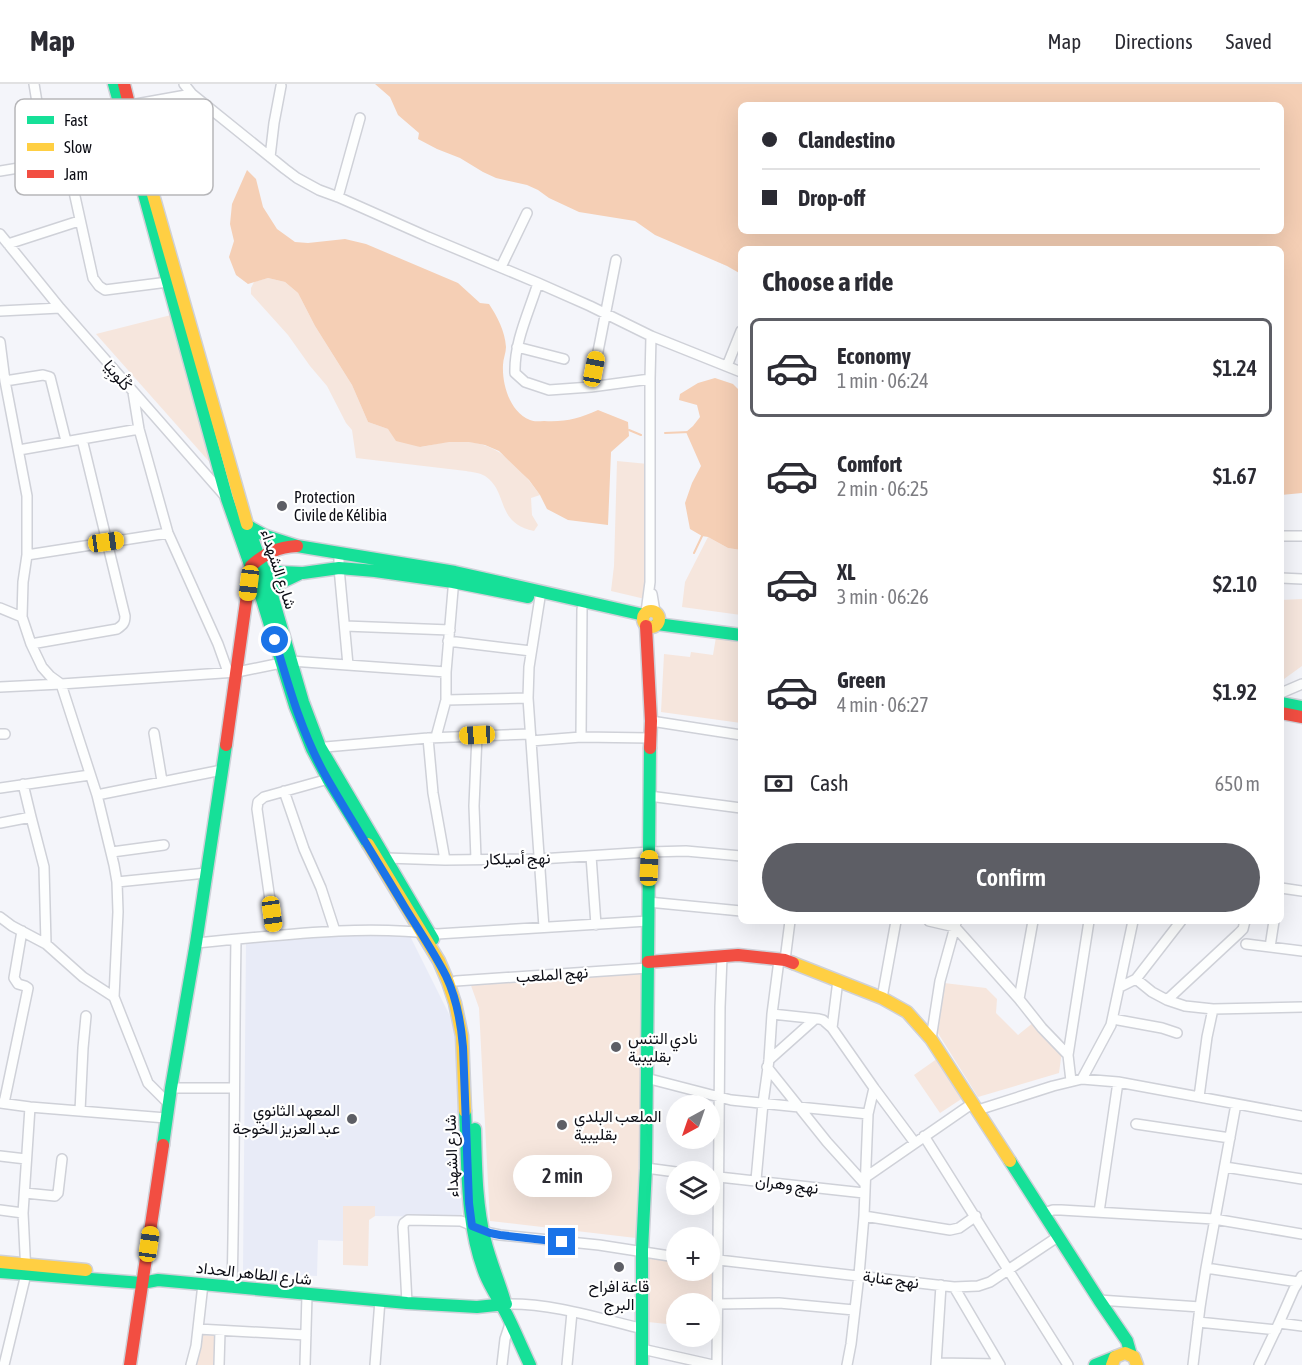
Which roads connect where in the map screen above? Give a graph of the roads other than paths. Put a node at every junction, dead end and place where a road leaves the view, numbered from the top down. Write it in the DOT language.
graph roads {
  1 [pos="34,84"];
  2 [pos="114,84"];
  3 [pos="124,84"];
  4 [pos="184,84"];
  5 [pos="281,86"];
  6 [pos="192,94"];
  7 [pos="36,99"];
  8 [pos="122,99"];
  9 [pos="125,99"];
  10 [pos="164,99"];
  11 [pos="198,99"];
  12 [pos="213,111"];
  13 [pos="360,118"];
  14 [pos="270,157"];
  15 [pos="15,168"];
  16 [pos="0,171"];
  17 [pos="74,195"];
  18 [pos="147,195"];
  19 [pos="150,195"];
  20 [pos="338,197"];
  21 [pos="527,213"];
  22 [pos="79,221"];
  23 [pos="0,234"];
  24 [pos="8,244"];
  25 [pos="616,260"];
  26 [pos="501,267"];
  27 [pos="168,282"];
  28 [pos="538,283"];
  29 [pos="60,308"];
  30 [pos="0,311"];
  31 [pos="605,314"];
  32 [pos="651,336"];
  33 [pos="738,338"];
  34 [pos="0,342"];
  35 [pos="517,347"];
  36 [pos="564,359"];
  37 [pos="727,366"];
  38 [pos="1,367"];
  39 [pos="738,371"];
  40 [pos="650,379"];
  41 [pos="5,381"];
  42 [pos="591,387"];
  43 [pos="133,392"];
  44 [pos="138,429"];
  45 [pos="82,439"];
  46 [pos="66,441"];
  47 [pos="19,450"];
  48 [pos="227,499"];
  49 [pos="242,510"];
  50 [pos="248,526"];
  51 [pos="168,533"];
  52 [pos="1284,536"];
  53 [pos="1302,536"];
  54 [pos="106,542"];
  55 [pos="297,546"];
  56 [pos="339,554"];
  57 [pos="27,555"];
  58 [pos="257,567"];
  59 [pos="339,568"];
  60 [pos="303,573"];
  61 [pos="454,577"];
  62 [pos="1284,578"];
  63 [pos="1302,579"];
  64 [pos="541,595"];
  65 [pos="272,596"];
  66 [pos="0,608"];
  67 [pos="582,609"];
  68 [pos="22,617"];
  69 [pos="651,619"];
  70 [pos="345,626"];
  71 [pos="738,629"];
  72 [pos="450,630"];
  73 [pos="722,630"];
  74 [pos="738,634"];
  75 [pos="448,641"];
  76 [pos="31,644"];
  77 [pos="531,651"];
  78 [pos="286,661"];
  79 [pos="348,665"];
  80 [pos="232,672"];
  81 [pos="446,672"];
  82 [pos="61,684"];
  83 [pos="1301,684"];
  84 [pos="0,687"];
  85 [pos="1284,692"];
  86 [pos="528,698"];
  87 [pos="446,700"];
  88 [pos="1284,704"];
  89 [pos="1301,710"];
  90 [pos="1284,713"];
  91 [pos="651,721"];
  92 [pos="154,733"];
  93 [pos="477,735"];
  94 [pos="738,735"];
  95 [pos="432,737"];
  96 [pos="530,737"];
  97 [pos="581,737"];
  98 [pos="650,738"];
  99 [pos="316,748"];
  100 [pos="222,770"];
  101 [pos="90,775"];
  102 [pos="332,778"];
  103 [pos="162,781"];
  104 [pos="23,784"];
  105 [pos="0,788"];
  106 [pos="284,791"];
  107 [pos="97,795"];
  108 [pos="649,796"];
  109 [pos="738,808"];
  110 [pos="31,817"];
  111 [pos="0,823"];
  112 [pos="164,845"];
  113 [pos="112,852"];
  114 [pos="649,852"];
  115 [pos="591,856"];
  116 [pos="738,856"];
  117 [pos="386,858"];
  118 [pos="476,859"];
  119 [pos="540,859"];
  120 [pos="445,860"];
  121 [pos="206,873"];
  122 [pos="117,882"];
  123 [pos="1284,888"];
  124 [pos="1302,891"];
  125 [pos="648,902"];
  126 [pos="738,911"];
  127 [pos="1,918"];
  128 [pos="648,921"];
  129 [pos="789,924"];
  130 [pos="895,924"];
  131 [pos="956,924"];
  132 [pos="1032,924"];
  133 [pos="1089,924"];
  134 [pos="1132,924"];
  135 [pos="1179,924"];
  136 [pos="1244,924"];
  137 [pos="1274,924"];
  138 [pos="597,925"];
  139 [pos="544,927"];
  140 [pos="22,931"];
  141 [pos="335,931"];
  142 [pos="424,932"];
  143 [pos="274,935"];
  144 [pos="236,940"];
  145 [pos="196,943"];
  146 [pos="46,944"];
  147 [pos="1246,944"];
  148 [pos="1270,947"];
  149 [pos="1302,951"];
  150 [pos="722,957"];
  151 [pos="782,960"];
  152 [pos="648,965"];
  153 [pos="1136,979"];
  154 [pos="456,981"];
  155 [pos="838,981"];
  156 [pos="1120,987"];
  157 [pos="114,998"];
  158 [pos="882,998"];
  159 [pos="1019,999"];
  160 [pos="1167,1000"];
  161 [pos="1302,1007"];
  162 [pos="1213,1009"];
  163 [pos="463,1013"];
  164 [pos="772,1014"];
  165 [pos="86,1016"];
  166 [pos="815,1019"];
  167 [pos="1113,1019"];
  168 [pos="832,1028"];
  169 [pos="1177,1033"];
  170 [pos="931,1039"];
  171 [pos="1068,1055"];
  172 [pos="768,1063"];
  173 [pos="646,1077"];
  174 [pos="1082,1079"];
  175 [pos="1071,1081"];
  176 [pos="1118,1082"];
  177 [pos="171,1088"];
  178 [pos="234,1088"];
  179 [pos="874,1088"];
  180 [pos="709,1095"];
  181 [pos="720,1095"];
  182 [pos="1199,1097"];
  183 [pos="720,1098"];
  184 [pos="2,1103"];
  185 [pos="763,1103"];
  186 [pos="169,1104"];
  187 [pos="1236,1104"];
  188 [pos="976,1106"];
  189 [pos="30,1107"];
  190 [pos="801,1107"];
  191 [pos="80,1111"];
  192 [pos="868,1114"];
  193 [pos="1302,1116"];
  194 [pos="166,1118"];
  195 [pos="1136,1124"];
  196 [pos="924,1136"];
  197 [pos="1230,1138"];
  198 [pos="915,1143"];
  199 [pos="0,1156"];
  200 [pos="26,1159"];
  201 [pos="62,1159"];
  202 [pos="1225,1167"];
  203 [pos="646,1168"];
  204 [pos="666,1171"];
  205 [pos="720,1177"];
  206 [pos="1302,1179"];
  207 [pos="756,1180"];
  208 [pos="865,1185"];
  209 [pos="25,1194"];
  210 [pos="0,1210"];
  211 [pos="1099,1212"];
  212 [pos="23,1213"];
  213 [pos="1044,1213"];
  214 [pos="864,1216"];
  215 [pos="976,1216"];
  216 [pos="1214,1219"];
  217 [pos="477,1228"];
  218 [pos="1302,1234"];
  219 [pos="1059,1236"];
  220 [pos="642,1250"];
  221 [pos="666,1255"];
  222 [pos="720,1261"];
  223 [pos="0,1262"];
  224 [pos="1206,1268"];
  225 [pos="26,1269"];
  226 [pos="1009,1270"];
  227 [pos="0,1272"];
  228 [pos="859,1275"];
  229 [pos="143,1279"];
  230 [pos="1300,1279"];
  231 [pos="203,1284"];
  232 [pos="941,1285"];
  233 [pos="954,1287"];
  234 [pos="232,1288"];
  235 [pos="307,1294"];
  236 [pos="380,1300"];
  237 [pos="1099,1300"];
  238 [pos="407,1303"];
  239 [pos="720,1304"];
  240 [pos="1200,1307"];
  241 [pos="854,1310"];
  242 [pos="505,1311"];
  243 [pos="573,1312"];
  244 [pos="1198,1322"];
  245 [pos="1302,1326"];
  246 [pos="1278,1327"];
  247 [pos="198,1329"];
  248 [pos="643,1329"];
  249 [pos="1118,1329"];
  250 [pos="220,1331"];
  251 [pos="306,1335"];
  252 [pos="716,1347"];
  253 [pos="642,1349"];
  254 [pos="1115,1359"];
  255 [pos="1136,1362"];
  256 [pos="936,1364"];
  257 [pos="1000,1364"];
  258 [pos="4,1365"];
  259 [pos="130,1365"];
  260 [pos="191,1365"];
  261 [pos="219,1365"];
  262 [pos="305,1365"];
  263 [pos="375,1365"];
  264 [pos="502,1365"];
  265 [pos="530,1365"];
  266 [pos="567,1365"];
  267 [pos="642,1365"];
  268 [pos="715,1365"];
  269 [pos="847,1365"];
  270 [pos="1068,1365"];
  271 [pos="1095,1365"];
  272 [pos="1193,1365"];
  273 [pos="1259,1365"];
  1 -- 7 [label="street"];
  2 -- 8 [label="street, شارع الشهداء"];
  3 -- 9 [label="street, شارع الشهداء"];
  4 -- 6 [label="street"];
  5 -- 14 [label="street"];
  6 -- 10 [label="street"];
  6 -- 11 [label="street"];
  12 -- 14 [label="street"];
  13 -- 20 [label="street"];
  14 -- 20 [label="street"];
  15 -- 16 [label="street"];
  17 -- 22 [label="street"];
  18 -- 27 [label="street, شارع الشهداء"];
  19 -- 49 [label="street, شارع الشهداء"];
  20 -- 26 [label="street"];
  21 -- 26 [label="street"];
  22 -- 24 [label="street"];
  22 -- 27 [label="street"];
  23 -- 24 [label="street, كْلُوبِيَا"];
  24 -- 29 [label="street, كْلُوبِيَا"];
  25 -- 31 [label="street"];
  26 -- 28 [label="street"];
  27 -- 48 [label="street, شارع الشهداء"];
  28 -- 31 [label="street"];
  28 -- 35 [label="street"];
  29 -- 30 [label="street"];
  29 -- 43 [label="street, كْلُوبِيَا"];
  31 -- 32 [label="street"];
  31 -- 42 [label="street"];
  32 -- 37 [label="street"];
  32 -- 40 [label="street"];
  33 -- 37 [label="street"];
  34 -- 38 [label="street"];
  35 -- 36 [label="street"];
  35 -- 42 [label="street"];
  37 -- 39 [label="street"];
  38 -- 41 [label="street"];
  40 -- 42 [label="street"];
  40 -- 69 [label="street"];
  41 -- 46 [label="street"];
  41 -- 47 [label="street"];
  43 -- 44 [label="street"];
  43 -- 48 [label="street, كْلُوبِيَا"];
  44 -- 45 [label="street"];
  44 -- 51 [label="street"];
  45 -- 46 [label="street"];
  45 -- 54 [label="street"];
  46 -- 47 [label="street"];
  47 -- 57 [label="street"];
  48 -- 49 [label="street, كْلُوبِيَا"];
  48 -- 58 [label="street, شارع الشهداء"];
  49 -- 50 [label="street, شارع الشهداء"];
  50 -- 55 [label="street"];
  50 -- 58 [label="street, شارع الشهداء"];
  51 -- 54 [label="street"];
  51 -- 80 [label="street"];
  52 -- 53 [label="street"];
  54 -- 57 [label="street"];
  54 -- 76 [label="street"];
  55 -- 56 [label="street"];
  55 -- 58 [label="street"];
  56 -- 59 [label="street"];
  56 -- 61 [label="street"];
  57 -- 68 [label="street"];
  58 -- 60 [label="street"];
  58 -- 65 [label="street, شارع الشهداء"];
  58 -- 78 [label="street, شارع الشهداء"];
  58 -- 80 [label="street"];
  59 -- 60 [label="street"];
  59 -- 61 [label="street"];
  59 -- 70 [label="street"];
  60 -- 65 [label="street"];
  61 -- 64 [label="street"];
  61 -- 72 [label="street"];
  62 -- 63 [label="street"];
  64 -- 67 [label="street"];
  64 -- 69 [label="street"];
  64 -- 77 [label="street"];
  65 -- 78 [label="street, شارع الشهداء"];
  66 -- 68 [label="street"];
  67 -- 69 [label="street"];
  67 -- 97 [label="street"];
  68 -- 76 [label="street"];
  69 -- 73 [label="street"];
  69 -- 91 [label="street"];
  70 -- 72 [label="street"];
  70 -- 79 [label="street"];
  71 -- 73 [label="street"];
  72 -- 75 [label="street"];
  73 -- 74 [label="street"];
  75 -- 77 [label="street"];
  75 -- 81 [label="street"];
  76 -- 82 [label="street"];
  77 -- 86 [label="street"];
  78 -- 79 [label="street"];
  78 -- 80 [label="street"];
  78 -- 99 [label="street, شارع الشهداء"];
  79 -- 81 [label="street"];
  80 -- 82 [label="street"];
  80 -- 100 [label="street"];
  81 -- 87 [label="street"];
  82 -- 84 [label="street"];
  82 -- 101 [label="street"];
  83 -- 85 [label="street"];
  83 -- 89 [label="street"];
  86 -- 87 [label="street"];
  86 -- 96 [label="street"];
  87 -- 95 [label="street"];
  88 -- 89 [label="street"];
  89 -- 90 [label="street"];
  91 -- 94 [label="street"];
  91 -- 98 [label="street"];
  92 -- 103 [label="street"];
  93 -- 95 [label="street"];
  93 -- 96 [label="street"];
  93 -- 118 [label="street"];
  95 -- 99 [label="street"];
  95 -- 120 [label="street"];
  96 -- 97 [label="street"];
  96 -- 119 [label="street"];
  97 -- 98 [label="street"];
  98 -- 108 [label="street"];
  99 -- 102 [label="street, شارع الشهداء"];
  100 -- 103 [label="street"];
  100 -- 121 [label="street"];
  101 -- 104 [label="street"];
  101 -- 107 [label="street"];
  102 -- 106 [label="street"];
  102 -- 117 [label="street, شارع الشهداء"];
  102 -- 142 [label="street, شارع الشهداء"];
  103 -- 107 [label="street"];
  104 -- 105 [label="street"];
  104 -- 110 [label="street"];
  106 -- 141 [label="street"];
  106 -- 143 [label="street"];
  107 -- 113 [label="street"];
  108 -- 109 [label="street"];
  108 -- 114 [label="street"];
  110 -- 111 [label="street"];
  110 -- 146 [label="street"];
  112 -- 113 [label="street"];
  113 -- 122 [label="street"];
  114 -- 115 [label="street, نهج أميلكار"];
  114 -- 116 [label="street, نهج أميلكار"];
  114 -- 125 [label="street"];
  115 -- 119 [label="street, نهج أميلكار"];
  115 -- 138 [label="street"];
  117 -- 120 [label="street, نهج أميلكار"];
  117 -- 142 [label="street, شارع الشهداء"];
  118 -- 119 [label="street, نهج أميلكار"];
  118 -- 120 [label="street, نهج أميلكار"];
  119 -- 139 [label="street"];
  121 -- 122 [label="street"];
  121 -- 145 [label="street"];
  122 -- 157 [label="street"];
  123 -- 124 [label="street"];
  125 -- 126 [label="street"];
  125 -- 128 [label="street"];
  127 -- 140 [label="street"];
  128 -- 138 [label="street"];
  128 -- 152 [label="street"];
  129 -- 151 [label="street"];
  130 -- 158 [label="street"];
  131 -- 159 [label="street"];
  131 -- 170 [label="street"];
  132 -- 159 [label="street"];
  133 -- 171 [label="street"];
  134 -- 156 [label="street"];
  135 -- 153 [label="street"];
  136 -- 160 [label="street"];
  137 -- 148 [label="street"];
  138 -- 139 [label="street"];
  139 -- 142 [label="street"];
  140 -- 146 [label="street"];
  140 -- 184 [label="street"];
  141 -- 142 [label="street"];
  141 -- 143 [label="street"];
  142 -- 154 [label="street, شارع الشهداء"];
  142 -- 163 [label="street, شارع الشهداء"];
  143 -- 144 [label="street"];
  144 -- 145 [label="street"];
  144 -- 178 [label="street"];
  145 -- 177 [label="street"];
  146 -- 157 [label="street"];
  147 -- 148 [label="street"];
  148 -- 149 [label="street"];
  150 -- 151 [label="street"];
  150 -- 152 [label="street"];
  150 -- 181 [label="street"];
  151 -- 155 [label="street"];
  151 -- 164 [label="street"];
  152 -- 154 [label="street, نهج الملعب"];
  152 -- 173 [label="street"];
  153 -- 156 [label="street"];
  153 -- 160 [label="street"];
  154 -- 163 [label="street, شارع الشهداء"];
  155 -- 158 [label="street"];
  155 -- 168 [label="street"];
  156 -- 167 [label="street"];
  157 -- 186 [label="street"];
  158 -- 170 [label="street"];
  159 -- 171 [label="street"];
  160 -- 162 [label="street"];
  161 -- 162 [label="street"];
  162 -- 182 [label="street"];
  163 -- 217 [label="street, شارع الشهداء"];
  164 -- 166 [label="street"];
  164 -- 172 [label="street"];
  165 -- 191 [label="street"];
  166 -- 168 [label="street"];
  166 -- 172 [label="street"];
  167 -- 169 [label="street"];
  167 -- 174 [label="street"];
  168 -- 179 [label="street"];
  170 -- 188 [label="street"];
  171 -- 175 [label="street"];
  172 -- 185 [label="street"];
  172 -- 190 [label="street"];
  173 -- 180 [label="street"];
  173 -- 203 [label="street"];
  174 -- 175 [label="street"];
  174 -- 176 [label="street"];
  175 -- 188 [label="street"];
  176 -- 182 [label="street"];
  176 -- 211 [label="street"];
  177 -- 178 [label="street"];
  177 -- 186 [label="street"];
  178 -- 234 [label="street"];
  179 -- 192 [label="street"];
  179 -- 198 [label="street"];
  182 -- 187 [label="street"];
  183 -- 185 [label="street"];
  184 -- 189 [label="street"];
  185 -- 190 [label="street"];
  185 -- 207 [label="street"];
  186 -- 194 [label="street"];
  187 -- 193 [label="street"];
  187 -- 197 [label="street"];
  188 -- 196 [label="street"];
  188 -- 213 [label="street"];
  189 -- 191 [label="street"];
  189 -- 200 [label="street"];
  190 -- 192 [label="street"];
  190 -- 208 [label="street"];
  191 -- 194 [label="street"];
  192 -- 208 [label="street"];
  194 -- 229 [label="street"];
  195 -- 197 [label="street"];
  196 -- 198 [label="street"];
  196 -- 215 [label="street"];
  197 -- 202 [label="street"];
  198 -- 208 [label="street"];
  199 -- 200 [label="street"];
  200 -- 209 [label="street"];
  201 -- 209 [label="street"];
  202 -- 206 [label="street"];
  202 -- 216 [label="street"];
  203 -- 204 [label="street"];
  203 -- 220 [label="street"];
  205 -- 207 [label="street, نهج وهران"];
  207 -- 208 [label="street, نهج وهران"];
  208 -- 214 [label="street"];
  209 -- 212 [label="street"];
  210 -- 212 [label="street"];
  211 -- 213 [label="street"];
  211 -- 216 [label="street"];
  212 -- 225 [label="street"];
  213 -- 219 [label="street"];
  214 -- 215 [label="street"];
  214 -- 228 [label="street"];
  215 -- 226 [label="street"];
  216 -- 218 [label="street"];
  216 -- 224 [label="street"];
  217 -- 220 [label="street"];
  217 -- 238 [label="street"];
  217 -- 242 [label="street, شارع الشهداء"];
  219 -- 226 [label="street, نهج عنابة"];
  219 -- 237 [label="street"];
  220 -- 221 [label="street"];
  220 -- 248 [label="street"];
  222 -- 228 [label="street, نهج عنابة"];
  223 -- 225 [label="street"];
  224 -- 230 [label="street"];
  224 -- 240 [label="street"];
  225 -- 227 [label="street, شارع الطاهر الحداد"];
  225 -- 229 [label="street, شارع الطاهر الحداد"];
  225 -- 258 [label="street"];
  226 -- 233 [label="street, نهج عنابة"];
  226 -- 270 [label="street"];
  228 -- 232 [label="street, نهج عنابة"];
  228 -- 241 [label="street"];
  229 -- 231 [label="street, شارع الطاهر الحداد"];
  229 -- 259 [label="street"];
  230 -- 246 [label="street"];
  231 -- 234 [label="street, شارع الطاهر الحداد"];
  231 -- 247 [label="street"];
  232 -- 233 [label="street, نهج عنابة"];
  232 -- 256 [label="street"];
  233 -- 257 [label="street"];
  234 -- 235 [label="street, شارع الطاهر الحداد"];
  235 -- 236 [label="street, شارع الطاهر الحداد"];
  235 -- 251 [label="street"];
  236 -- 238 [label="street, شارع الطاهر الحداد"];
  236 -- 263 [label="street"];
  237 -- 240 [label="street"];
  237 -- 249 [label="street"];
  238 -- 242 [label="street, شارع الطاهر الحداد"];
  239 -- 241 [label="street"];
  240 -- 244 [label="street"];
  241 -- 269 [label="street"];
  242 -- 243 [label="street"];
  242 -- 264 [label="street"];
  242 -- 265 [label="street, شارع الشهداء"];
  243 -- 248 [label="street"];
  243 -- 266 [label="street"];
  244 -- 246 [label="street"];
  244 -- 272 [label="street"];
  245 -- 246 [label="street"];
  246 -- 273 [label="street"];
  247 -- 250 [label="street"];
  247 -- 260 [label="street"];
  248 -- 253 [label="street"];
  249 -- 254 [label="street"];
  249 -- 255 [label="street"];
  250 -- 251 [label="street"];
  250 -- 261 [label="street"];
  251 -- 262 [label="street"];
  252 -- 268 [label="street"];
  253 -- 267 [label="street"];
  253 -- 268 [label="street"];
  254 -- 255 [label="street"];
  254 -- 271 [label="street"];
  256 -- 257 [label="street"];
}
